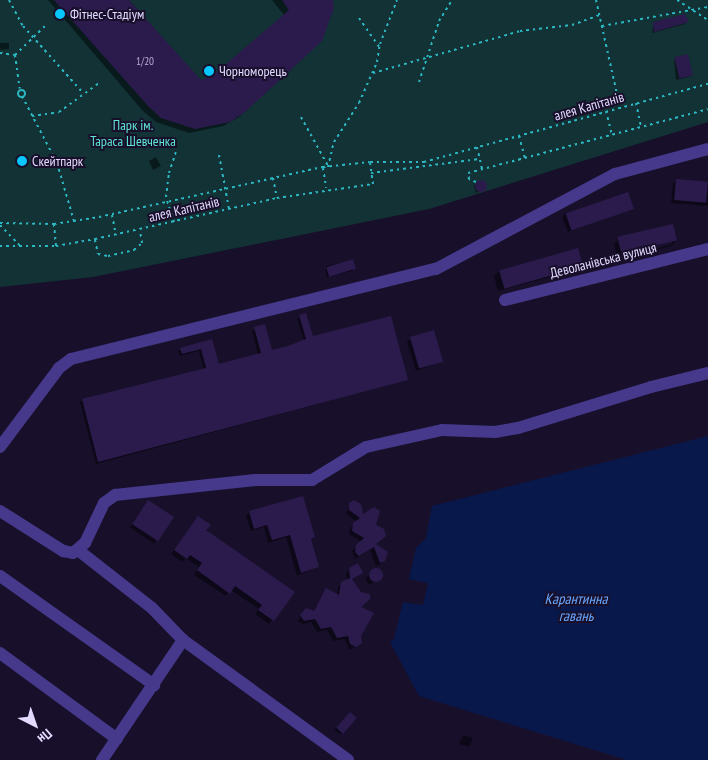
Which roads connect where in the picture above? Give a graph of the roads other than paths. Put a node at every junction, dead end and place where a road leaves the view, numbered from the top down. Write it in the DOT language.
graph roads {
  1 [pos="708,149"];
  2 [pos="708,249"];
  3 [pos="505,300"];
  4 [pos="708,373"];
  5 [pos="0,447"];
  6 [pos="0,511"];
  7 [pos="78,550"];
  8 [pos="0,576"];
  9 [pos="183,640"];
  10 [pos="0,653"];
  11 [pos="154,685"];
  12 [pos="117,739"];
  13 [pos="102,760"];
  14 [pos="346,760"];
  1 -- 5 [label="street"];
  2 -- 3 [label="street, Деволанівська вулиця"];
  4 -- 7 [label="street"];
  6 -- 7 [label="street"];
  7 -- 9 [label="street"];
  8 -- 11 [label="street"];
  9 -- 11 [label="street"];
  9 -- 14 [label="street"];
  10 -- 12 [label="street"];
  11 -- 12 [label="street"];
  12 -- 13 [label="street"];
}
